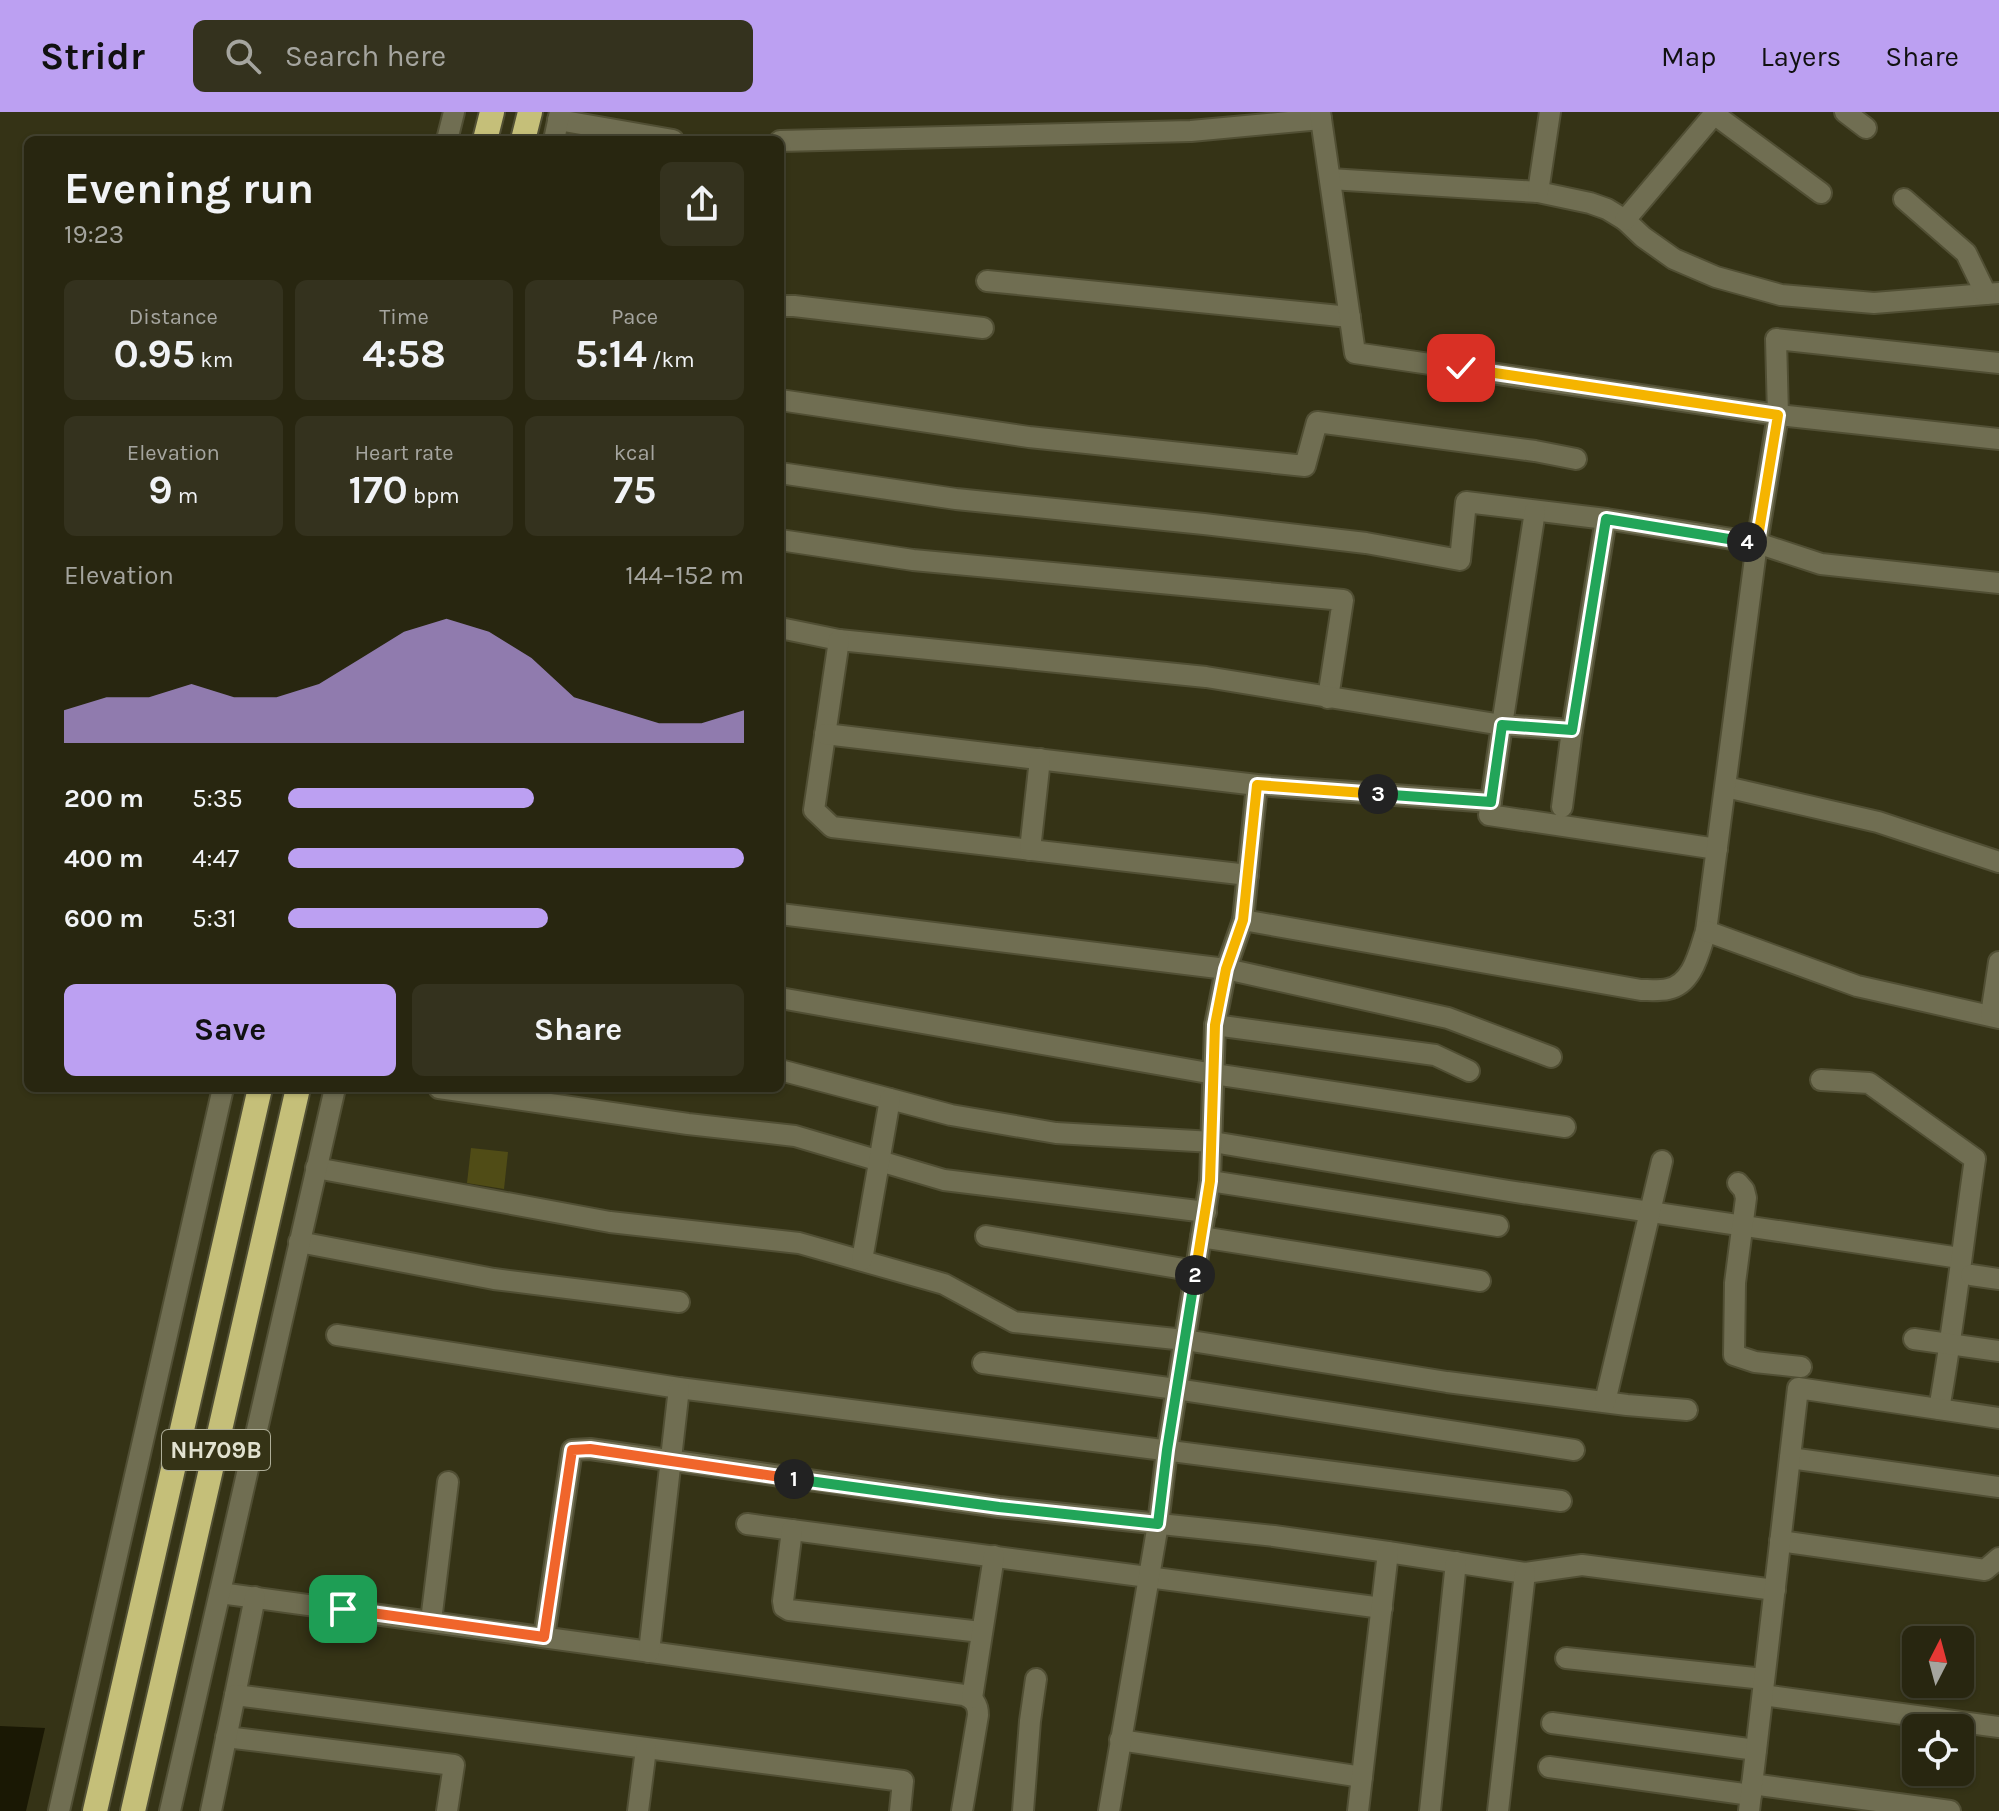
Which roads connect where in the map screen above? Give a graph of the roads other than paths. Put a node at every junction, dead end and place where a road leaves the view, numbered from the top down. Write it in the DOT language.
graph roads {
  1 [pos="454,112"];
  2 [pos="492,112"];
  3 [pos="530,112"];
  4 [pos="1550,112"];
  5 [pos="1845,112"];
  6 [pos="1715,113"];
  7 [pos="1320,115"];
  8 [pos="558,124"];
  9 [pos="1866,128"];
  10 [pos="448,136"];
  11 [pos="486,136"];
  12 [pos="524,136"];
  13 [pos="644,136"];
  14 [pos="784,141"];
  15 [pos="1330,179"];
  16 [pos="1538,192"];
  17 [pos="1821,193"];
  18 [pos="1904,199"];
  19 [pos="1625,220"];
  20 [pos="987,281"];
  21 [pos="1992,293"];
  22 [pos="784,306"];
  23 [pos="1350,317"];
  24 [pos="983,328"];
  25 [pos="1999,363"];
  26 [pos="784,401"];
  27 [pos="1778,415"];
  28 [pos="1999,439"];
  29 [pos="1576,459"];
  30 [pos="784,474"];
  31 [pos="1535,511"];
  32 [pos="1606,519"];
  33 [pos="784,541"];
  34 [pos="1757,543"];
  35 [pos="1999,583"];
  36 [pos="784,629"];
  37 [pos="839,640"];
  38 [pos="1328,698"];
  39 [pos="1502,725"];
  40 [pos="1572,730"];
  41 [pos="825,734"];
  42 [pos="1040,759"];
  43 [pos="1257,785"];
  44 [pos="1726,787"];
  45 [pos="1491,802"];
  46 [pos="1562,807"];
  47 [pos="1717,849"];
  48 [pos="1030,850"];
  49 [pos="1999,862"];
  50 [pos="1248,875"];
  51 [pos="784,914"];
  52 [pos="1243,920"];
  53 [pos="1706,931"];
  54 [pos="1999,962"];
  55 [pos="1226,969"];
  56 [pos="784,999"];
  57 [pos="1995,1017"];
  58 [pos="1215,1025"];
  59 [pos="1551,1057"];
  60 [pos="784,1071"];
  61 [pos="1469,1071"];
  62 [pos="1214,1074"];
  63 [pos="1821,1080"];
  64 [pos="222,1092"];
  65 [pos="259,1092"];
  66 [pos="297,1092"];
  67 [pos="335,1092"];
  68 [pos="467,1092"];
  69 [pos="890,1099"];
  70 [pos="1565,1127"];
  71 [pos="1213,1142"];
  72 [pos="881,1160"];
  73 [pos="1662,1161"];
  74 [pos="326,1170"];
  75 [pos="1210,1181"];
  76 [pos="1738,1183"];
  77 [pos="1206,1212"];
  78 [pos="1650,1212"];
  79 [pos="1498,1226"];
  80 [pos="1743,1226"];
  81 [pos="986,1236"];
  82 [pos="1201,1237"];
  83 [pos="317,1245"];
  84 [pos="862,1260"];
  85 [pos="1966,1267"];
  86 [pos="1196,1271"];
  87 [pos="1999,1279"];
  88 [pos="1480,1281"];
  89 [pos="679,1302"];
  90 [pos="337,1335"];
  91 [pos="1914,1339"];
  92 [pos="1185,1340"];
  93 [pos="1951,1344"];
  94 [pos="1999,1351"];
  95 [pos="983,1363"];
  96 [pos="1801,1367"];
  97 [pos="679,1388"];
  98 [pos="1176,1389"];
  99 [pos="1605,1402"];
  100 [pos="1939,1409"];
  101 [pos="1687,1410"];
  102 [pos="1999,1418"];
  103 [pos="1167,1450"];
  104 [pos="1574,1450"];
  105 [pos="1790,1458"];
  106 [pos="672,1461"];
  107 [pos="448,1482"];
  108 [pos="1999,1487"];
  109 [pos="1561,1501"];
  110 [pos="747,1524"];
  111 [pos="1158,1524"];
  112 [pos="792,1530"];
  113 [pos="1780,1541"];
  114 [pos="1388,1552"];
  115 [pos="994,1556"];
  116 [pos="1999,1558"];
  117 [pos="1456,1562"];
  118 [pos="1525,1573"];
  119 [pos="1148,1577"];
  120 [pos="1775,1590"];
  121 [pos="220,1593"];
  122 [pos="255,1597"];
  123 [pos="1382,1608"];
  124 [pos="431,1621"];
  125 [pos="981,1632"];
  126 [pos="544,1637"];
  127 [pos="649,1652"];
  128 [pos="1566,1658"];
  129 [pos="1036,1679"];
  130 [pos="1764,1687"];
  131 [pos="235,1695"];
  132 [pos="972,1698"];
  133 [pos="1552,1723"];
  134 [pos="1999,1727"];
  135 [pos="226,1737"];
  136 [pos="1120,1740"];
  137 [pos="646,1749"];
  138 [pos="1756,1750"];
  139 [pos="1549,1767"];
  140 [pos="1362,1777"];
  141 [pos="1751,1796"];
  142 [pos="59,1811"];
  143 [pos="95,1811"];
  144 [pos="133,1811"];
  145 [pos="170,1811"];
  146 [pos="211,1811"];
  147 [pos="447,1811"];
  148 [pos="638,1811"];
  149 [pos="900,1811"];
  150 [pos="962,1811"];
  151 [pos="1023,1811"];
  152 [pos="1109,1811"];
  153 [pos="1358,1811"];
  154 [pos="1430,1811"];
  155 [pos="1498,1811"];
  156 [pos="1950,1811"];
  1 -- 10 [label="street"];
  2 -- 11 [label="highway"];
  3 -- 12 [label="highway"];
  4 -- 16 [label="street"];
  5 -- 9 [label="street"];
  6 -- 17 [label="street"];
  6 -- 19 [label="street"];
  7 -- 14 [label="street"];
  7 -- 15 [label="street"];
  8 -- 13 [label="street"];
  15 -- 16 [label="street"];
  15 -- 23 [label="street"];
  16 -- 19 [label="street"];
  18 -- 21 [label="street"];
  19 -- 21 [label="street"];
  20 -- 23 [label="street"];
  22 -- 24 [label="street"];
  23 -- 27 [label="street"];
  25 -- 27 [label="street"];
  26 -- 29 [label="street"];
  27 -- 28 [label="street"];
  27 -- 34 [label="street"];
  30 -- 31 [label="street"];
  31 -- 32 [label="street"];
  31 -- 39 [label="street"];
  32 -- 34 [label="street"];
  32 -- 40 [label="street"];
  33 -- 38 [label="street"];
  34 -- 35 [label="street"];
  34 -- 44 [label="street"];
  36 -- 37 [label="street"];
  37 -- 38 [label="street"];
  37 -- 41 [label="street"];
  38 -- 39 [label="street"];
  39 -- 40 [label="street"];
  39 -- 45 [label="street"];
  40 -- 46 [label="street"];
  41 -- 42 [label="street"];
  41 -- 48 [label="street"];
  42 -- 43 [label="street"];
  42 -- 48 [label="street"];
  43 -- 45 [label="street"];
  43 -- 50 [label="street"];
  44 -- 47 [label="street"];
  44 -- 49 [label="street"];
  45 -- 47 [label="street"];
  47 -- 53 [label="street"];
  48 -- 50 [label="street"];
  50 -- 52 [label="street"];
  51 -- 55 [label="street"];
  52 -- 53 [label="street"];
  52 -- 55 [label="street"];
  53 -- 57 [label="street"];
  54 -- 57 [label="street"];
  55 -- 58 [label="street"];
  55 -- 59 [label="street"];
  56 -- 62 [label="street"];
  58 -- 61 [label="street"];
  58 -- 62 [label="street"];
  60 -- 69 [label="street"];
  62 -- 70 [label="street"];
  62 -- 71 [label="street"];
  63 -- 85 [label="street"];
  64 -- 142 [label="street"];
  65 -- 143 [label="highway, NH709B"];
  66 -- 144 [label="highway, NH709B"];
  67 -- 74 [label="street"];
  68 -- 72 [label="street"];
  69 -- 71 [label="street"];
  69 -- 72 [label="street"];
  71 -- 75 [label="street"];
  71 -- 78 [label="street"];
  72 -- 77 [label="street"];
  72 -- 84 [label="street"];
  73 -- 78 [label="street"];
  74 -- 83 [label="street"];
  74 -- 84 [label="street"];
  75 -- 77 [label="street"];
  75 -- 79 [label="street"];
  76 -- 80 [label="street"];
  77 -- 82 [label="street"];
  78 -- 80 [label="street"];
  78 -- 99 [label="street"];
  80 -- 85 [label="street"];
  80 -- 96 [label="street"];
  81 -- 86 [label="street"];
  82 -- 86 [label="street"];
  82 -- 88 [label="street"];
  83 -- 89 [label="street"];
  83 -- 121 [label="street"];
  84 -- 92 [label="street"];
  85 -- 87 [label="street"];
  85 -- 93 [label="street"];
  86 -- 92 [label="street"];
  90 -- 97 [label="street"];
  91 -- 93 [label="street"];
  92 -- 98 [label="street"];
  92 -- 99 [label="street"];
  93 -- 94 [label="street"];
  93 -- 100 [label="street"];
  95 -- 98 [label="street"];
  97 -- 103 [label="street"];
  97 -- 106 [label="street"];
  98 -- 103 [label="street"];
  98 -- 104 [label="street"];
  99 -- 101 [label="street"];
  100 -- 102 [label="street"];
  100 -- 105 [label="street"];
  103 -- 109 [label="street"];
  103 -- 111 [label="street"];
  105 -- 108 [label="street"];
  105 -- 113 [label="street"];
  106 -- 111 [label="street"];
  106 -- 126 [label="street"];
  106 -- 127 [label="street"];
  107 -- 124 [label="street"];
  110 -- 112 [label="street"];
  111 -- 114 [label="street"];
  111 -- 119 [label="street"];
  112 -- 115 [label="street"];
  112 -- 125 [label="street"];
  113 -- 116 [label="street"];
  113 -- 120 [label="street"];
  114 -- 117 [label="street"];
  114 -- 123 [label="street"];
  115 -- 119 [label="street"];
  115 -- 125 [label="street"];
  117 -- 118 [label="street"];
  117 -- 154 [label="street"];
  118 -- 120 [label="street"];
  118 -- 155 [label="street"];
  119 -- 123 [label="street"];
  119 -- 136 [label="street"];
  120 -- 130 [label="street"];
  121 -- 122 [label="street"];
  121 -- 145 [label="street"];
  122 -- 124 [label="street"];
  122 -- 131 [label="street"];
  123 -- 140 [label="street"];
  124 -- 126 [label="street"];
  125 -- 132 [label="street"];
  126 -- 127 [label="street"];
  127 -- 132 [label="street"];
  128 -- 130 [label="street"];
  129 -- 151 [label="street"];
  130 -- 134 [label="street"];
  130 -- 138 [label="street"];
  131 -- 135 [label="street"];
  131 -- 137 [label="street"];
  132 -- 150 [label="street"];
  133 -- 138 [label="street"];
  135 -- 146 [label="street"];
  135 -- 147 [label="street"];
  136 -- 140 [label="street"];
  136 -- 152 [label="street"];
  137 -- 148 [label="street"];
  137 -- 149 [label="street"];
  138 -- 141 [label="street"];
  139 -- 141 [label="street"];
  140 -- 153 [label="street"];
  141 -- 156 [label="street"];
}
